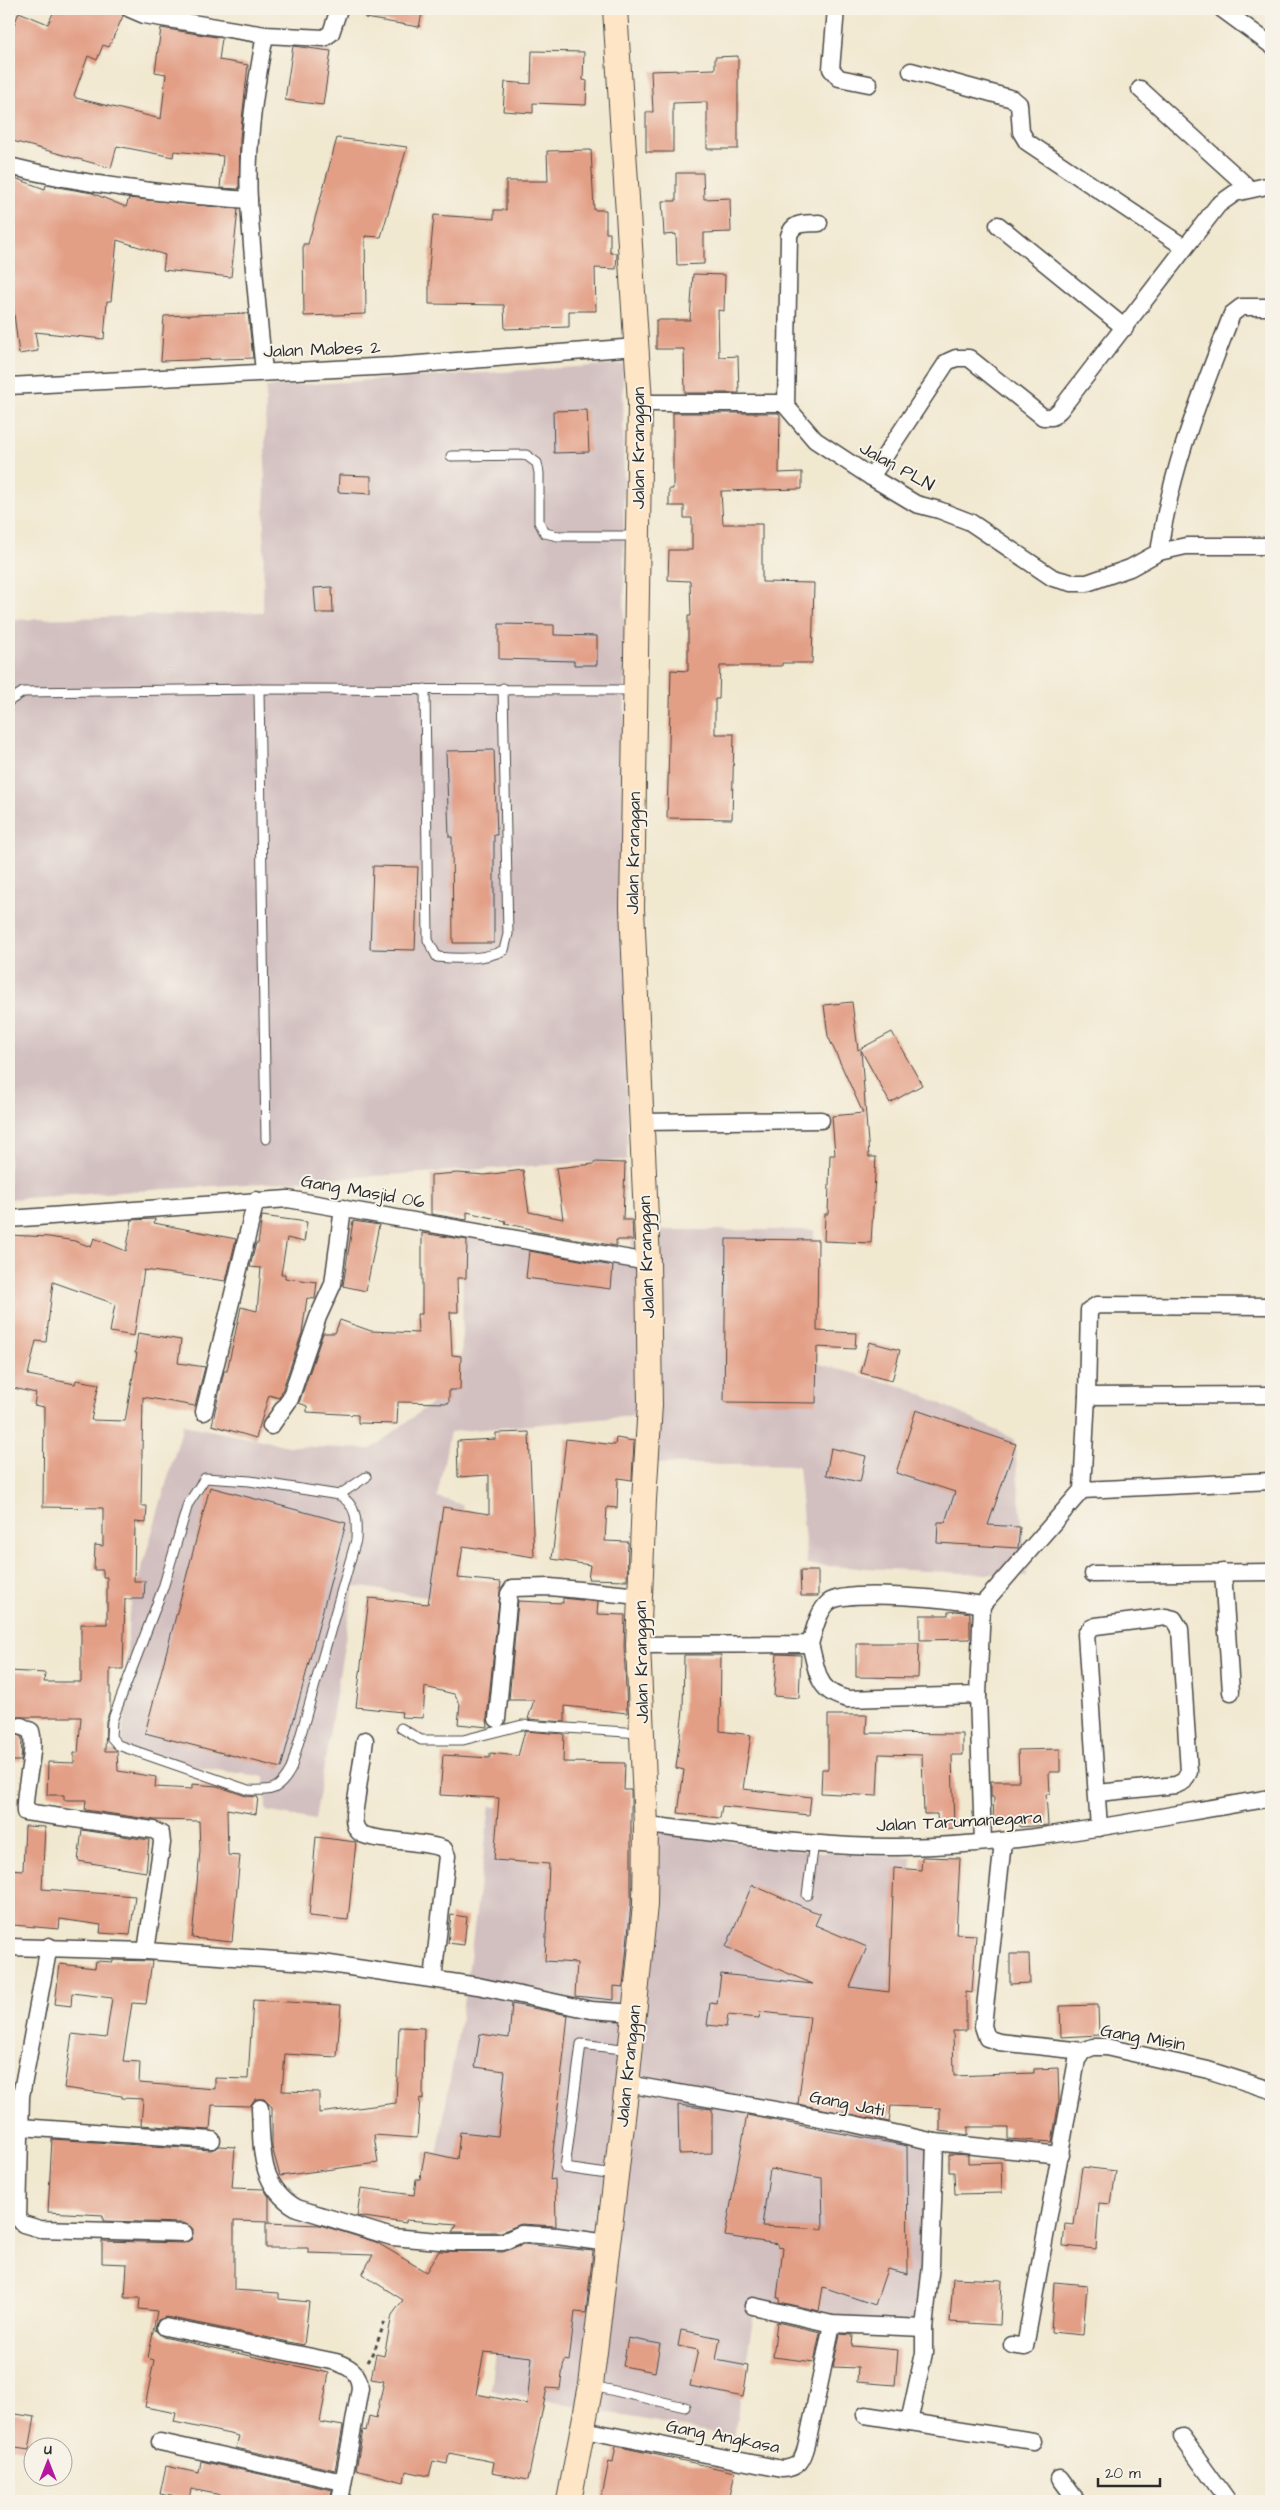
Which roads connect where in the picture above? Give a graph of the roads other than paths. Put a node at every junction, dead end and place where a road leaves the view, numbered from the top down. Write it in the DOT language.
graph roads {
  1 [pos="130,9"];
  2 [pos="339,9"];
  3 [pos="615,9"];
  4 [pos="836,9"];
  5 [pos="1222,9"];
  6 [pos="265,35"];
  7 [pos="1271,45"];
  8 [pos="911,71"];
  9 [pos="870,84"];
  10 [pos="1140,89"];
  11 [pos="9,166"];
  12 [pos="1271,185"];
  13 [pos="1250,189"];
  14 [pos="248,200"];
  15 [pos="818,223"];
  16 [pos="998,224"];
  17 [pos="1184,247"];
  18 [pos="1271,307"];
  19 [pos="1125,328"];
  20 [pos="636,347"];
  21 [pos="264,371"];
  22 [pos="9,386"];
  23 [pos="640,403"];
  24 [pos="786,406"];
  25 [pos="450,456"];
  26 [pos="870,477"];
  27 [pos="638,536"];
  28 [pos="1271,546"];
  29 [pos="1159,552"];
  30 [pos="502,688"];
  31 [pos="259,689"];
  32 [pos="425,689"];
  33 [pos="635,690"];
  34 [pos="9,701"];
  35 [pos="821,1120"];
  36 [pos="640,1122"];
  37 [pos="266,1139"];
  38 [pos="256,1200"];
  39 [pos="343,1208"];
  40 [pos="9,1219"];
  41 [pos="648,1262"];
  42 [pos="1271,1306"];
  43 [pos="1271,1395"];
  44 [pos="1088,1396"];
  45 [pos="204,1412"];
  46 [pos="270,1426"];
  47 [pos="366,1476"];
  48 [pos="1271,1481"];
  49 [pos="1082,1490"];
  50 [pos="339,1495"];
  51 [pos="1223,1572"];
  52 [pos="1271,1572"];
  53 [pos="1093,1574"];
  54 [pos="639,1596"];
  55 [pos="982,1605"];
  56 [pos="810,1644"];
  57 [pos="638,1645"];
  58 [pos="1231,1692"];
  59 [pos="978,1695"];
  60 [pos="497,1718"];
  61 [pos="21,1726"];
  62 [pos="401,1728"];
  63 [pos="643,1734"];
  64 [pos="365,1740"];
  65 [pos="1098,1793"];
  66 [pos="1271,1798"];
  67 [pos="646,1825"];
  68 [pos="1099,1828"];
  69 [pos="983,1842"];
  70 [pos="1003,1842"];
  71 [pos="814,1843"];
  72 [pos="807,1895"];
  73 [pos="49,1946"];
  74 [pos="9,1947"];
  75 [pos="146,1951"];
  76 [pos="433,1979"];
  77 [pos="635,2013"];
  78 [pos="630,2050"];
  79 [pos="1083,2052"];
  80 [pos="627,2084"];
  81 [pos="1271,2090"];
  82 [pos="15,2095"];
  83 [pos="260,2108"];
  84 [pos="20,2128"];
  85 [pos="212,2140"];
  86 [pos="935,2142"];
  87 [pos="1061,2155"];
  88 [pos="616,2175"];
  89 [pos="184,2234"];
  90 [pos="608,2242"];
  91 [pos="753,2306"];
  92 [pos="832,2324"];
  93 [pos="165,2327"];
  94 [pos="924,2328"];
  95 [pos="1012,2345"];
  96 [pos="591,2386"];
  97 [pos="685,2407"];
  98 [pos="865,2415"];
  99 [pos="908,2422"];
  100 [pos="584,2430"];
  101 [pos="1182,2437"];
  102 [pos="1033,2441"];
  103 [pos="160,2442"];
  104 [pos="1060,2478"];
  105 [pos="343,2482"];
  106 [pos="340,2501"];
  107 [pos="569,2501"];
  108 [pos="1077,2501"];
  109 [pos="1228,2501"];
  1 -- 6 [label="street"];
  2 -- 6 [label="street"];
  3 -- 20 [label="main road, Jalan Kranggan"];
  4 -- 9 [label="street"];
  5 -- 7 [label="street"];
  6 -- 14 [label="street"];
  8 -- 17 [label="street"];
  10 -- 13 [label="street"];
  11 -- 14 [label="street"];
  12 -- 13 [label="street"];
  13 -- 17 [label="street"];
  14 -- 21 [label="street"];
  15 -- 24 [label="street"];
  16 -- 19 [label="street"];
  17 -- 19 [label="street"];
  18 -- 29 [label="street"];
  19 -- 26 [label="street"];
  20 -- 21 [label="street, Jalan Mabes 2"];
  20 -- 23 [label="main road, Jalan Kranggan"];
  21 -- 22 [label="street, Jalan Mabes 2"];
  23 -- 24 [label="street"];
  23 -- 27 [label="main road, Jalan Kranggan"];
  24 -- 26 [label="street, Jalan PLN"];
  25 -- 27 [label="lane"];
  26 -- 29 [label="street, Jalan PLN"];
  27 -- 33 [label="main road, Jalan Kranggan"];
  28 -- 29 [label="street, Jalan PLN"];
  30 -- 32 [label="lane"];
  30 -- 32 [label="lane"];
  30 -- 33 [label="lane"];
  31 -- 32 [label="lane"];
  31 -- 34 [label="lane"];
  31 -- 37 [label="lane"];
  33 -- 36 [label="main road, Jalan Kranggan"];
  35 -- 36 [label="street"];
  36 -- 41 [label="main road, Jalan Kranggan"];
  38 -- 39 [label="street, Gang Masjid 06"];
  38 -- 40 [label="street, Gang Masjid 06"];
  38 -- 45 [label="street"];
  39 -- 41 [label="street, Gang Masjid 06"];
  39 -- 46 [label="street"];
  41 -- 54 [label="main road, Jalan Kranggan"];
  42 -- 44 [label="street"];
  43 -- 44 [label="street"];
  44 -- 49 [label="street"];
  47 -- 50 [label="lane"];
  48 -- 49 [label="street"];
  49 -- 55 [label="street"];
  50 -- 50 [label="lane"];
  51 -- 52 [label="street"];
  51 -- 53 [label="street"];
  51 -- 58 [label="street"];
  54 -- 57 [label="main road, Jalan Kranggan"];
  54 -- 60 [label="street"];
  55 -- 56 [label="street"];
  55 -- 59 [label="street"];
  56 -- 57 [label="street"];
  56 -- 59 [label="street"];
  57 -- 63 [label="main road, Jalan Kranggan"];
  59 -- 69 [label="street"];
  61 -- 75 [label="street"];
  62 -- 63 [label="lane"];
  63 -- 67 [label="main road, Jalan Kranggan"];
  64 -- 76 [label="street"];
  65 -- 65 [label="street"];
  65 -- 68 [label="street"];
  66 -- 68 [label="street, Jalan Tarumanegara"];
  67 -- 71 [label="street, Jalan Tarumanegara"];
  67 -- 77 [label="main road, Jalan Kranggan"];
  68 -- 70 [label="street, Jalan Tarumanegara"];
  69 -- 70 [label="street, Jalan Tarumanegara"];
  69 -- 71 [label="street, Jalan Tarumanegara"];
  70 -- 79 [label="street"];
  71 -- 72 [label="lane"];
  73 -- 74 [label="street"];
  73 -- 75 [label="street"];
  73 -- 82 [label="street"];
  75 -- 76 [label="street"];
  76 -- 77 [label="street"];
  77 -- 78 [label="main road, Jalan Kranggan"];
  78 -- 80 [label="main road, Jalan Kranggan"];
  78 -- 88 [label="lane"];
  79 -- 81 [label="street, Gang Misin"];
  79 -- 87 [label="street, Gang Misin"];
  80 -- 86 [label="street, Gang Jati"];
  80 -- 88 [label="main road, Jalan Kranggan"];
  82 -- 84 [label="street"];
  83 -- 90 [label="street"];
  84 -- 85 [label="street"];
  84 -- 89 [label="street"];
  86 -- 87 [label="street, Gang Jati"];
  86 -- 94 [label="street"];
  87 -- 95 [label="street, Gang Misin"];
  88 -- 90 [label="main road, Jalan Kranggan"];
  90 -- 96 [label="main road, Jalan Kranggan"];
  91 -- 92 [label="street"];
  92 -- 94 [label="street"];
  92 -- 100 [label="street, Gang Angkasa"];
  93 -- 105 [label="street"];
  94 -- 99 [label="street"];
  96 -- 97 [label="lane"];
  96 -- 100 [label="main road, Jalan Kranggan"];
  98 -- 99 [label="street"];
  99 -- 102 [label="street"];
  100 -- 107 [label="main road, Jalan Kranggan"];
  101 -- 109 [label="street"];
  103 -- 105 [label="street"];
  104 -- 108 [label="street"];
  105 -- 106 [label="street"];
}
